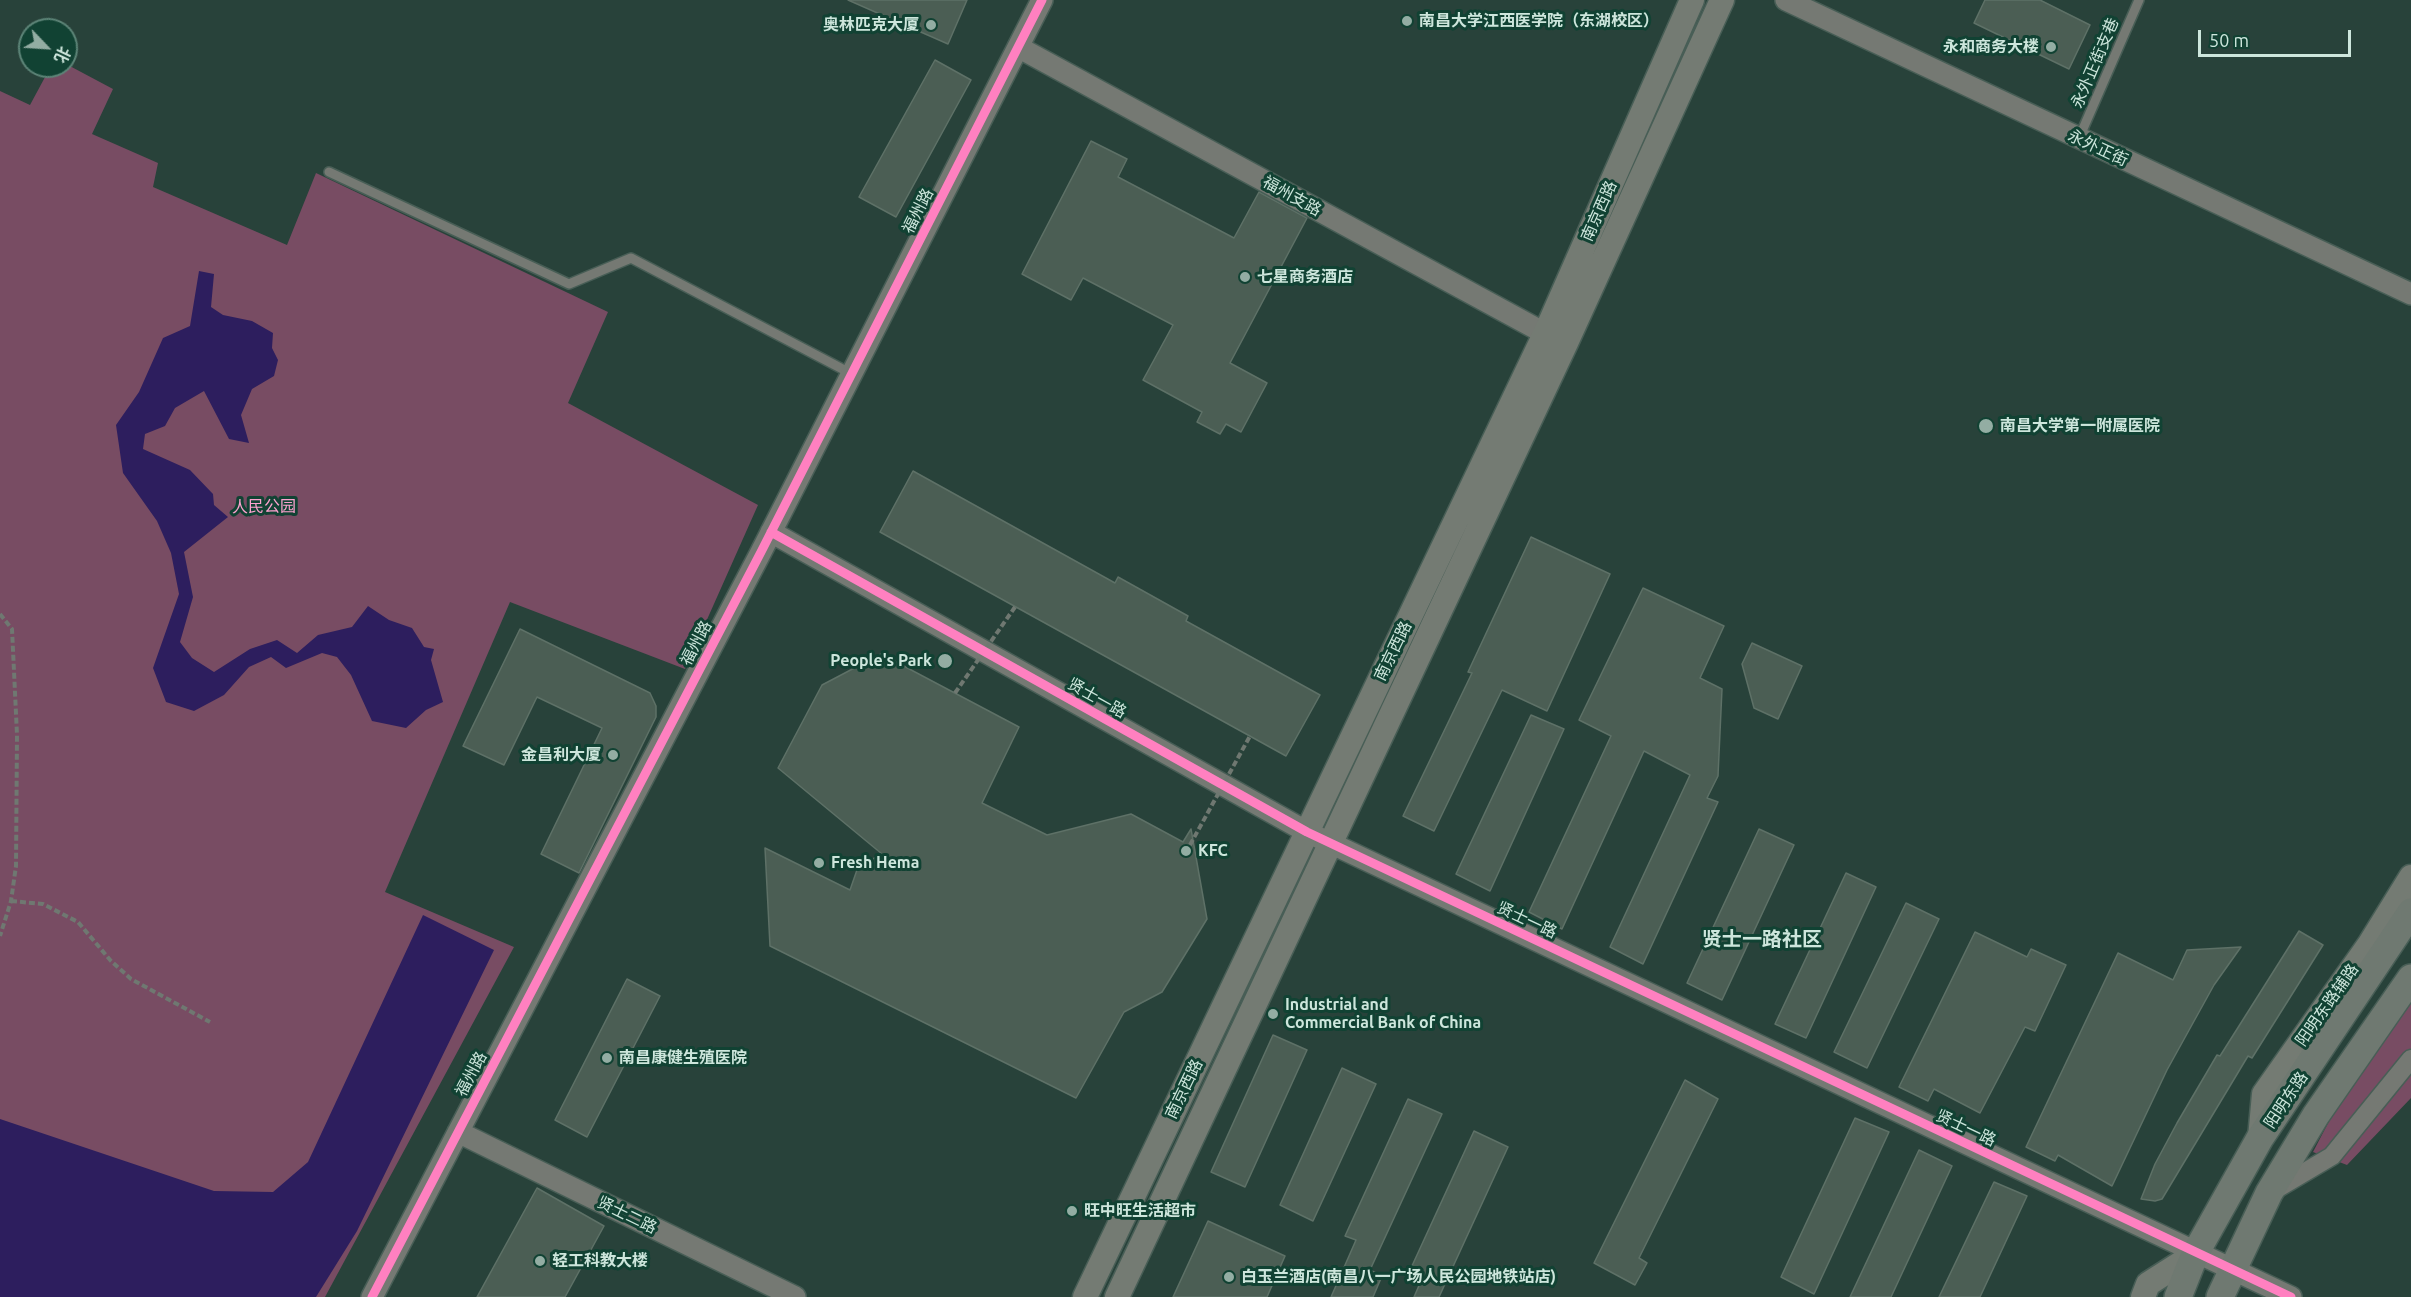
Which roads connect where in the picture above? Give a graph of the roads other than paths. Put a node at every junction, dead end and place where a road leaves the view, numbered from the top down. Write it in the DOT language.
graph roads {
  1 [pos="1042,0"];
  2 [pos="1692,0"];
  3 [pos="1722,0"];
  4 [pos="1786,0"];
  5 [pos="2139,0"];
  6 [pos="1018,47"];
  7 [pos="2079,139"];
  8 [pos="329,172"];
  9 [pos="2411,294"];
  10 [pos="1555,339"];
  11 [pos="852,374"];
  12 [pos="771,532"];
  13 [pos="1307,832"];
  14 [pos="1330,843"];
  15 [pos="2411,877"];
  16 [pos="2411,912"];
  17 [pos="2411,978"];
  18 [pos="2411,1059"];
  19 [pos="458,1132"];
  20 [pos="2260,1138"];
  21 [pos="2269,1193"];
  22 [pos="2195,1254"];
  23 [pos="2231,1270"];
  24 [pos="372,1297"];
  25 [pos="795,1297"];
  26 [pos="1085,1297"];
  27 [pos="1117,1297"];
  28 [pos="2143,1297"];
  29 [pos="2178,1297"];
  30 [pos="2220,1297"];
  31 [pos="2236,1297"];
  32 [pos="2290,1297"];
  1 -- 6 [label="street, 福州路"];
  2 -- 10 [label="main road, 南京西路"];
  3 -- 10 [label="main road, 南京西路"];
  4 -- 7 [label="street, 永外正街"];
  5 -- 7 [label="lane, 永外正街支巷"];
  6 -- 10 [label="street, 福州支路"];
  6 -- 11 [label="street, 福州路"];
  7 -- 9 [label="street, 永外正街"];
  8 -- 11 [label="lane"];
  10 -- 13 [label="main road, 南京西路"];
  10 -- 14 [label="main road, 南京西路"];
  11 -- 12 [label="street, 福州路"];
  12 -- 13 [label="street, 贤士一路"];
  12 -- 19 [label="street, 福州路"];
  13 -- 14 [label="street, 贤士一路"];
  13 -- 26 [label="main road, 南京西路"];
  14 -- 22 [label="street, 贤士一路"];
  14 -- 27 [label="main road, 南京西路"];
  15 -- 20 [label="main road, 阳明东路辅路"];
  16 -- 20 [label="main road, 阳明东路"];
  17 -- 21 [label="main road, 阳明东路"];
  18 -- 21 [label="street"];
  19 -- 24 [label="street, 福州路"];
  19 -- 25 [label="street, 贤士二路"];
  20 -- 22 [label="main road, 阳明东路"];
  21 -- 23 [label="main road, 阳明东路"];
  22 -- 23 [label="street, 贤士一路"];
  22 -- 28 [label="main road"];
  22 -- 29 [label="main road, 阳明东路"];
  23 -- 30 [label="main road, 阳明东路"];
  23 -- 31 [label="main road"];
  23 -- 32 [label="street, 贤士一路"];
}
